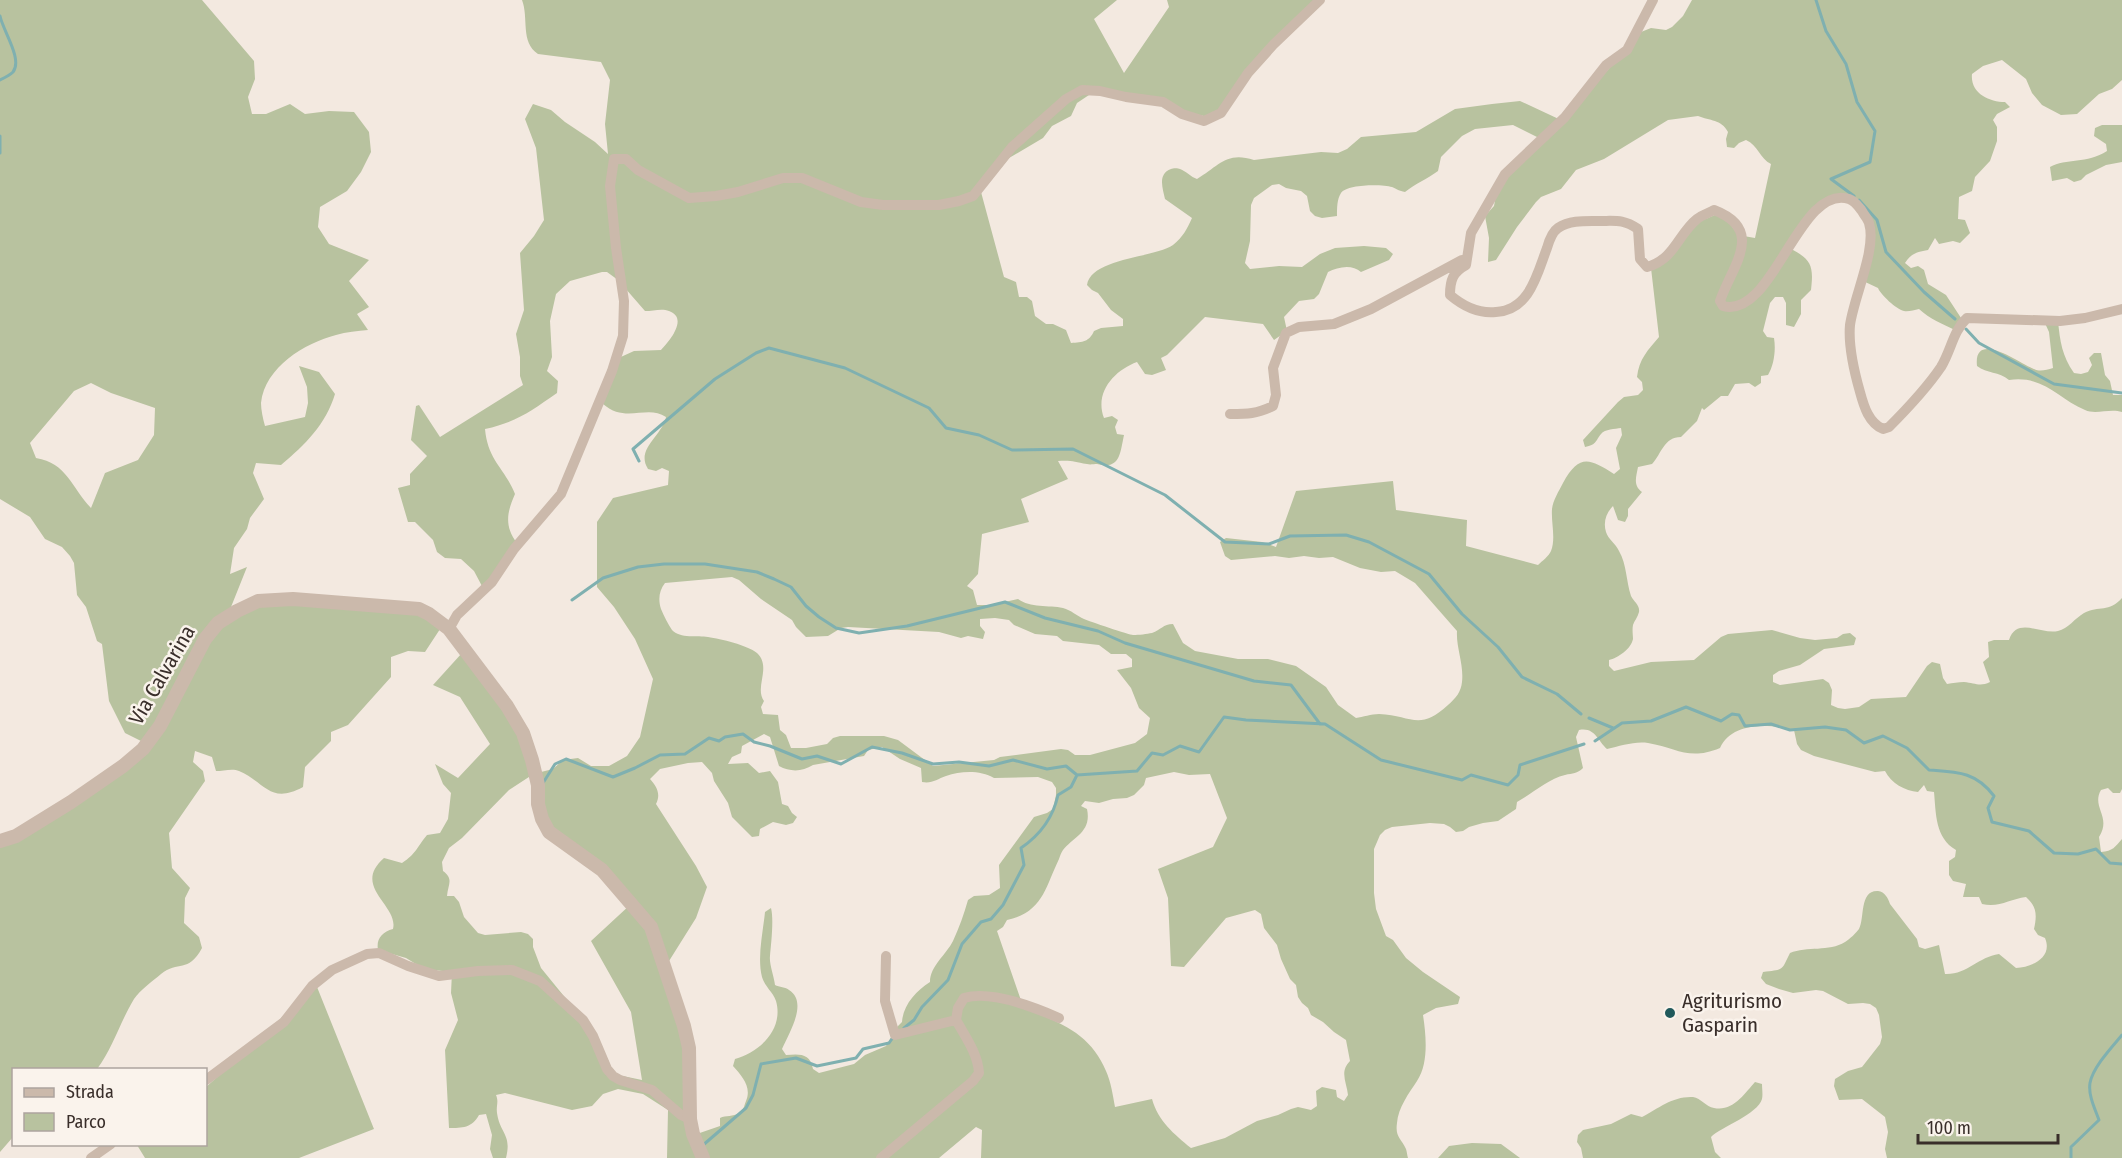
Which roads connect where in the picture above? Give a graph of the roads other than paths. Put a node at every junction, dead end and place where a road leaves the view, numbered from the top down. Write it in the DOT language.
graph roads {
  1 [pos="1320,0"];
  2 [pos="1653,0"];
  3 [pos="1468,257"];
  4 [pos="2122,309"];
  5 [pos="1230,414"];
  6 [pos="449,629"];
  7 [pos="0,841"];
  8 [pos="886,956"];
  9 [pos="1059,1018"];
  10 [pos="956,1020"];
  11 [pos="207,1079"];
  12 [pos="690,1119"];
  13 [pos="108,1146"];
  14 [pos="90,1158"];
  15 [pos="703,1158"];
  16 [pos="881,1158"];
  1 -- 6 [label="street"];
  2 -- 3 [label="street"];
  3 -- 4 [label="street"];
  3 -- 5 [label="street"];
  6 -- 7 [label="street, Via Calvarina"];
  6 -- 12 [label="street, Via Calvarina"];
  8 -- 10 [label="street"];
  9 -- 10 [label="street"];
  10 -- 16 [label="street"];
  11 -- 12 [label="street"];
  12 -- 15 [label="street, Via Calvarina"];
  13 -- 14 [label="street"];
}
